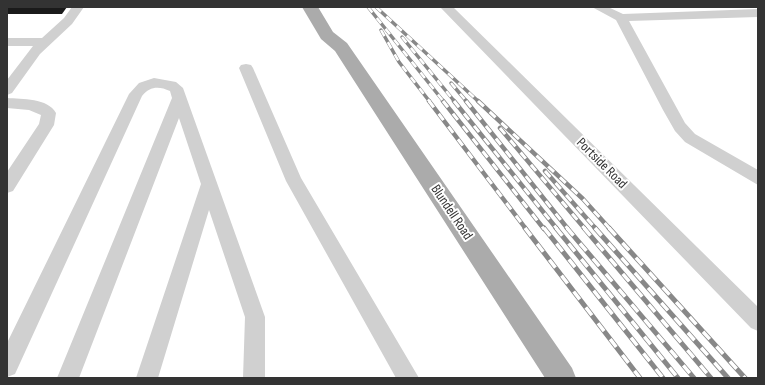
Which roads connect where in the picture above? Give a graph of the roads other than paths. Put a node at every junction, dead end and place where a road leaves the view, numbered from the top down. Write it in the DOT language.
graph roads {
  1 [pos="78,7"];
  2 [pos="310,7"];
  3 [pos="323,7"];
  4 [pos="446,7"];
  5 [pos="598,7"];
  6 [pos="758,14"];
  7 [pos="621,18"];
  8 [pos="7,42"];
  9 [pos="44,42"];
  10 [pos="341,47"];
  11 [pos="246,68"];
  12 [pos="7,90"];
  13 [pos="179,98"];
  14 [pos="7,103"];
  15 [pos="758,178"];
  16 [pos="209,184"];
  17 [pos="7,186"];
  18 [pos="758,321"];
  19 [pos="7,366"];
  20 [pos="547,368"];
  21 [pos="68,378"];
  22 [pos="147,378"];
  23 [pos="254,378"];
  24 [pos="408,378"];
  25 [pos="562,378"];
  1 -- 9 [label="street"];
  2 -- 10 [label="main road, Blundell Road"];
  3 -- 10 [label="main road, Blundell Road"];
  4 -- 18 [label="street, Portside Road"];
  5 -- 7 [label="street"];
  6 -- 7 [label="street"];
  7 -- 15 [label="street"];
  8 -- 9 [label="street"];
  9 -- 12 [label="street"];
  10 -- 20 [label="main road, Blundell Road"];
  11 -- 24 [label="street"];
  13 -- 16 [label="street"];
  13 -- 19 [label="street"];
  13 -- 21 [label="street"];
  14 -- 17 [label="street"];
  16 -- 22 [label="street"];
  16 -- 23 [label="street"];
  20 -- 25 [label="main road, Blundell Road"];
}
